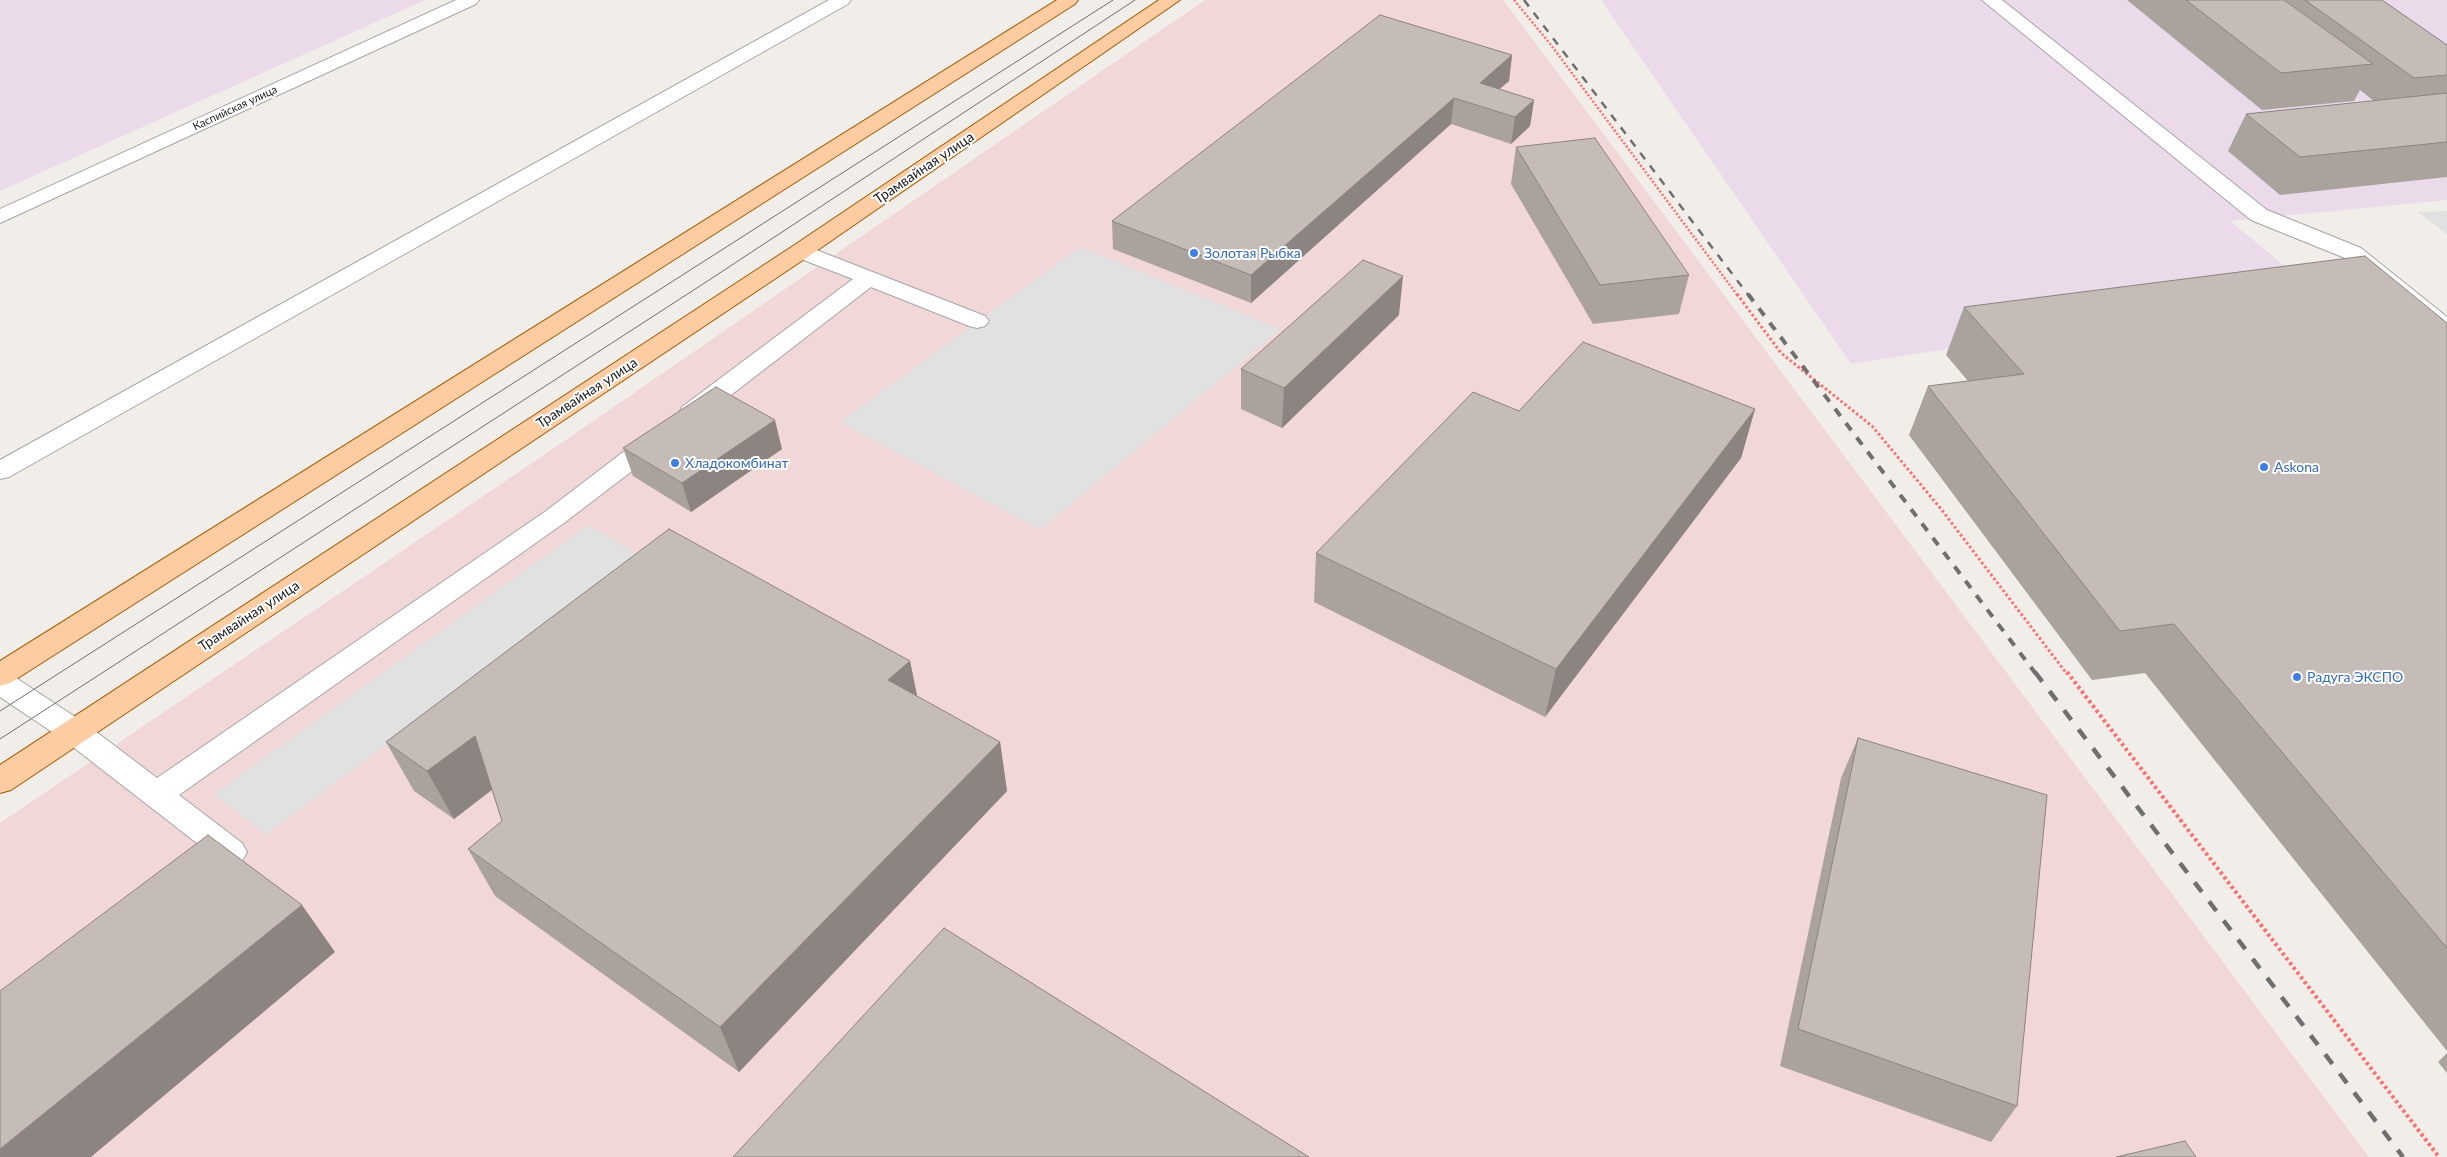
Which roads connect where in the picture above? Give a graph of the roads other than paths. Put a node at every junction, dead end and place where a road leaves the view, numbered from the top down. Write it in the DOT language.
graph roads {
  1 [pos="470,0"];
  2 [pos="842,0"];
  3 [pos="1069,0"];
  4 [pos="1171,0"];
  5 [pos="1991,0"];
  6 [pos="0,217"];
  7 [pos="801,251"];
  8 [pos="869,278"];
  9 [pos="977,321"];
  10 [pos="2447,328"];
  11 [pos="0,471"];
  12 [pos="0,675"];
  13 [pos="0,682"];
  14 [pos="75,732"];
  15 [pos="0,782"];
  16 [pos="157,794"];
  17 [pos="231,852"];
  1 -- 6 [label="street, Каспийская улица"];
  2 -- 11 [label="street"];
  3 -- 12 [label="main road"];
  4 -- 7 [label="main road, Трамвайная улица"];
  5 -- 10 [label="street"];
  7 -- 8 [label="street"];
  7 -- 14 [label="main road, Трамвайная улица"];
  8 -- 9 [label="street"];
  8 -- 16 [label="street"];
  13 -- 14 [label="street"];
  14 -- 15 [label="main road, Трамвайная улица"];
  14 -- 16 [label="street"];
  16 -- 17 [label="street"];
}
